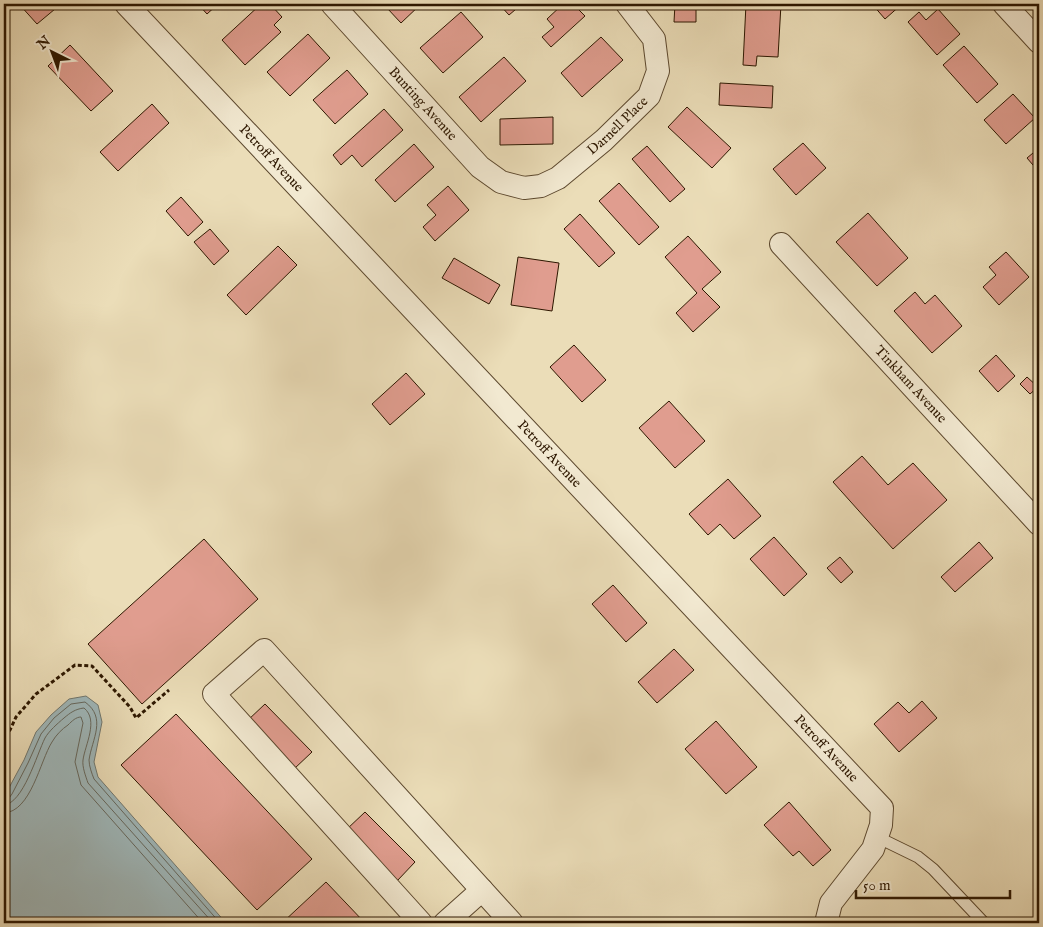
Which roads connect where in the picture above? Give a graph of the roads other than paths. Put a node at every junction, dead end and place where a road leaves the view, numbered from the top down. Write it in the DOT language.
graph roads {
  1 [pos="126,4"];
  2 [pos="332,4"];
  3 [pos="627,4"];
  4 [pos="1004,4"];
  5 [pos="1039,42"];
  6 [pos="524,188"];
  7 [pos="782,244"];
  8 [pos="1039,524"];
  9 [pos="877,838"];
  10 [pos="482,890"];
  11 [pos="421,923"];
  12 [pos="445,923"];
  13 [pos="512,923"];
  14 [pos="826,923"];
  15 [pos="984,923"];
  1 -- 9 [label="street, Petroff Avenue"];
  2 -- 6 [label="street, Bunting Avenue"];
  3 -- 6 [label="street, Darnell Place"];
  4 -- 5 [label="street"];
  7 -- 8 [label="street, Tinkham Avenue"];
  9 -- 14 [label="street, Petroff Avenue"];
  9 -- 15 [label="lane"];
  10 -- 11 [label="street"];
  10 -- 12 [label="street"];
  10 -- 13 [label="street"];
}
